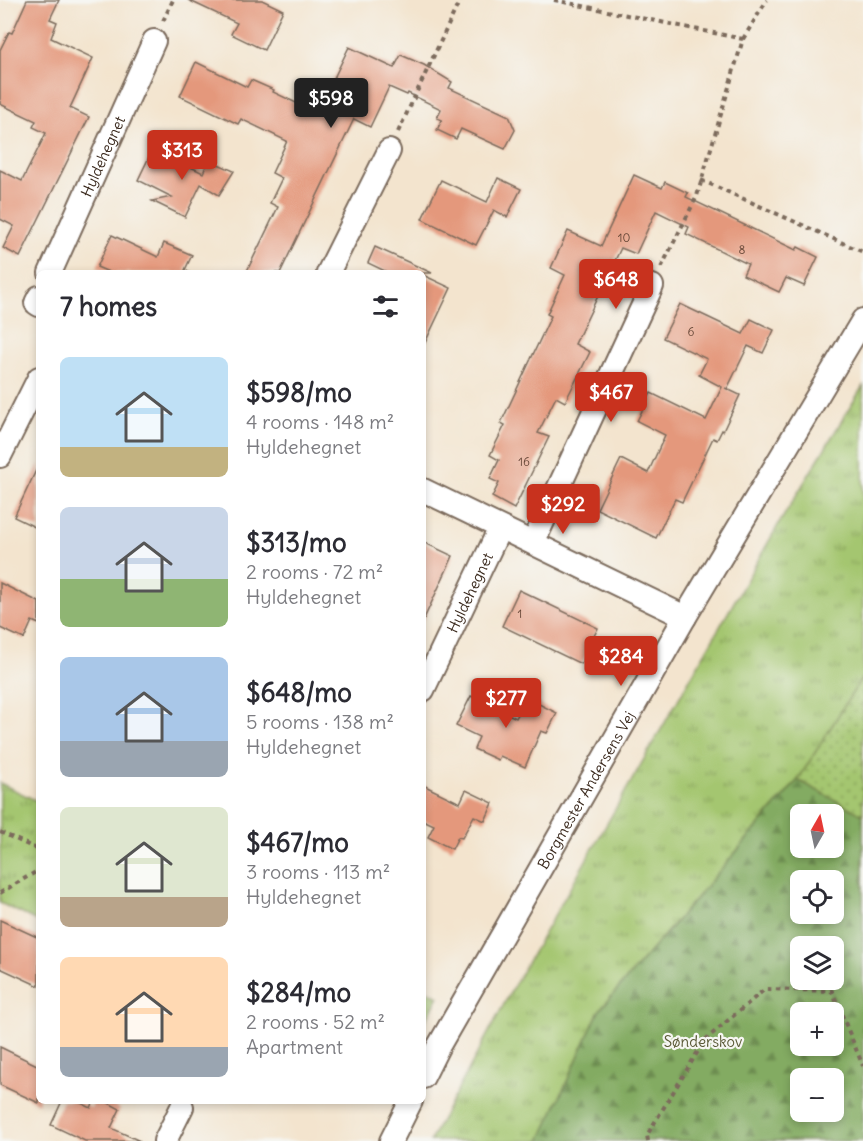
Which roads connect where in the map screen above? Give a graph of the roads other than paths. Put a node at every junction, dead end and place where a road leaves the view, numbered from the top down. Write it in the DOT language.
graph roads {
  1 [pos="154,41"];
  2 [pos="389,151"];
  3 [pos="51,270"];
  4 [pos="330,270"];
  5 [pos="652,286"];
  6 [pos="863,320"];
  7 [pos="36,384"];
  8 [pos="0,456"];
  9 [pos="426,491"];
  10 [pos="500,528"];
  11 [pos="532,543"];
  12 [pos="685,617"];
  13 [pos="426,684"];
  14 [pos="426,1071"];
  15 [pos="410,1104"];
  16 [pos="182,1107"];
  17 [pos="165,1141"];
  18 [pos="391,1141"];
  1 -- 3 [label="street, Hyldehegnet"];
  2 -- 4 [label="street"];
  5 -- 11 [label="street"];
  6 -- 12 [label="street, Borgmester Andersens Vej"];
  7 -- 8 [label="street"];
  9 -- 10 [label="street"];
  10 -- 11 [label="street"];
  10 -- 13 [label="street, Hyldehegnet"];
  11 -- 12 [label="street"];
  12 -- 14 [label="street, Borgmester Andersens Vej"];
  15 -- 18 [label="street"];
  16 -- 17 [label="street"];
}
